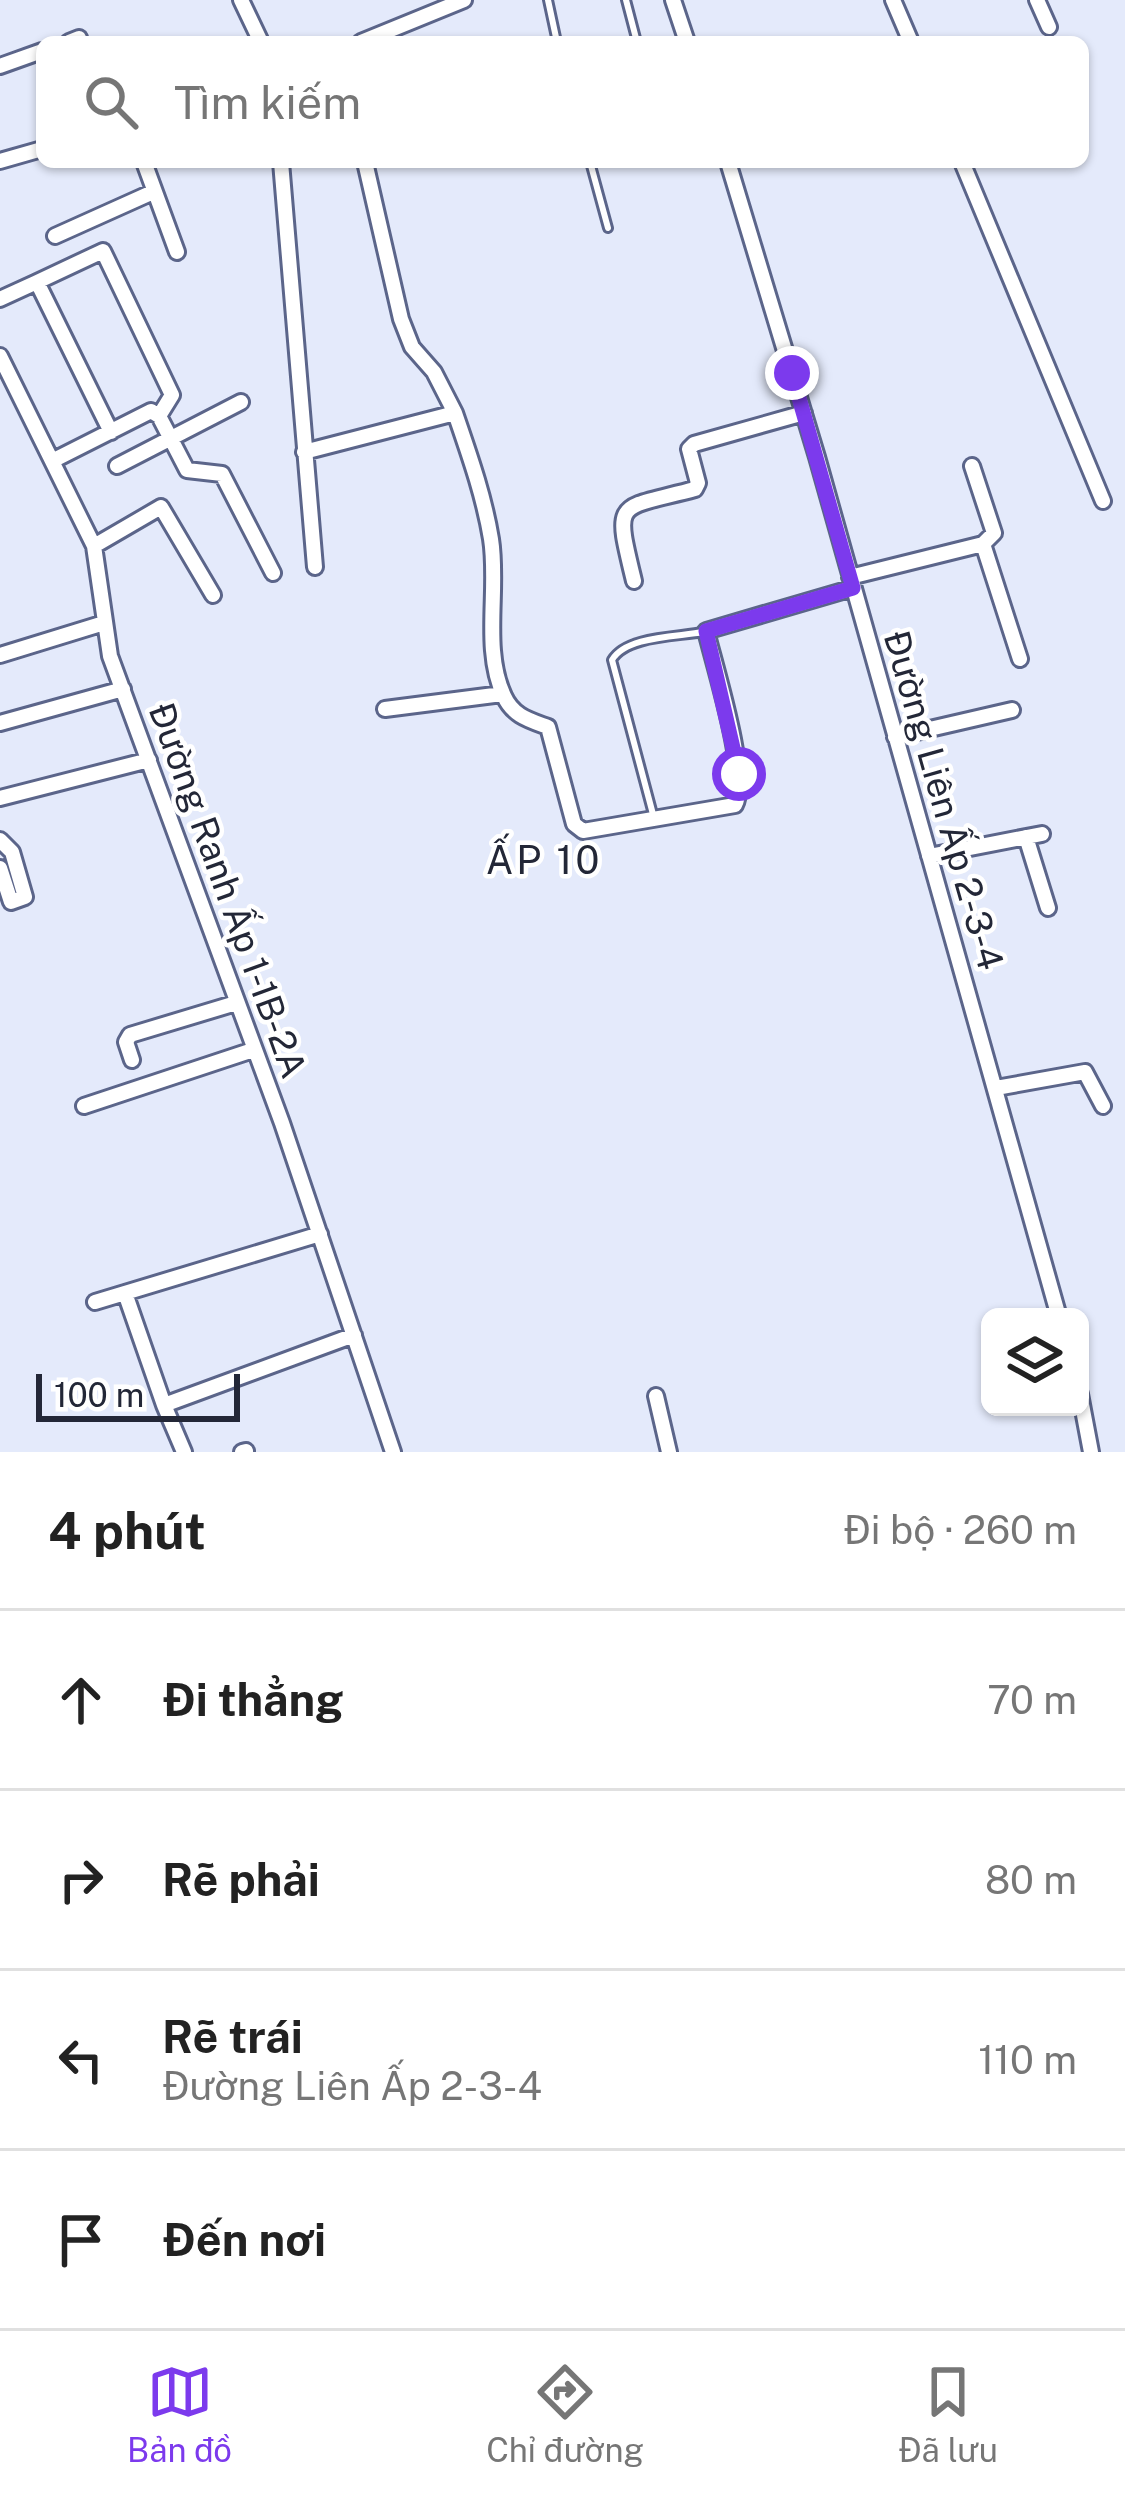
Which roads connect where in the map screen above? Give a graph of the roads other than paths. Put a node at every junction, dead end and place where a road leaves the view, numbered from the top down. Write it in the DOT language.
graph roads {
  1 [pos="242,0"];
  2 [pos="464,0"];
  3 [pos="548,0"];
  4 [pos="626,0"];
  5 [pos="673,0"];
  6 [pos="893,0"];
  7 [pos="1037,0"];
  8 [pos="1049,27"];
  9 [pos="259,36"];
  10 [pos="377,36"];
  11 [pos="556,36"];
  12 [pos="635,36"];
  13 [pos="685,36"];
  14 [pos="908,36"];
  15 [pos="36,54"];
  16 [pos="0,66"];
  17 [pos="36,151"];
  18 [pos="0,161"];
  19 [pos="147,168"];
  20 [pos="281,168"];
  21 [pos="366,168"];
  22 [pos="592,168"];
  23 [pos="730,168"];
  24 [pos="965,168"];
  25 [pos="153,192"];
  26 [pos="608,229"];
  27 [pos="55,236"];
  28 [pos="177,251"];
  29 [pos="37,282"];
  30 [pos="0,299"];
  31 [pos="0,356"];
  32 [pos="241,402"];
  33 [pos="454,413"];
  34 [pos="804,413"];
  35 [pos="159,416"];
  36 [pos="111,432"];
  37 [pos="171,438"];
  38 [pos="304,452"];
  39 [pos="52,461"];
  40 [pos="117,466"];
  41 [pos="972,466"];
  42 [pos="1103,500"];
  43 [pos="982,544"];
  44 [pos="94,546"];
  45 [pos="315,567"];
  46 [pos="272,573"];
  47 [pos="634,581"];
  48 [pos="852,582"];
  49 [pos="213,595"];
  50 [pos="104,623"];
  51 [pos="706,631"];
  52 [pos="0,656"];
  53 [pos="1020,659"];
  54 [pos="122,688"];
  55 [pos="502,694"];
  56 [pos="386,710"];
  57 [pos="1012,710"];
  58 [pos="0,724"];
  59 [pos="895,736"];
  60 [pos="148,760"];
  61 [pos="0,797"];
  62 [pos="654,818"];
  63 [pos="0,842"];
  64 [pos="929,856"];
  65 [pos="0,868"];
  66 [pos="1048,908"];
  67 [pos="236,1003"];
  68 [pos="253,1050"];
  69 [pos="132,1060"];
  70 [pos="996,1088"];
  71 [pos="84,1106"];
  72 [pos="1103,1106"];
  73 [pos="320,1234"];
  74 [pos="125,1293"];
  75 [pos="95,1302"];
  76 [pos="1057,1308"];
  77 [pos="354,1335"];
  78 [pos="656,1396"];
  79 [pos="164,1405"];
  80 [pos="1084,1416"];
  81 [pos="184,1452"];
  82 [pos="393,1452"];
  83 [pos="669,1452"];
  84 [pos="1090,1452"];
  1 -- 9 [label="street"];
  2 -- 10 [label="street"];
  3 -- 11 [label="lane"];
  4 -- 12 [label="lane"];
  5 -- 13 [label="street"];
  6 -- 14 [label="street"];
  7 -- 8 [label="street"];
  15 -- 16 [label="street"];
  17 -- 18 [label="street"];
  19 -- 25 [label="street"];
  20 -- 38 [label="street"];
  21 -- 33 [label="street"];
  22 -- 26 [label="lane"];
  23 -- 34 [label="street, Đường Liên Ấp 2-3-4"];
  24 -- 42 [label="street"];
  25 -- 27 [label="street"];
  25 -- 28 [label="street"];
  29 -- 30 [label="street"];
  29 -- 35 [label="street"];
  29 -- 36 [label="street"];
  31 -- 39 [label="street, Đường Ranh Ấp 1-1B-2A"];
  32 -- 37 [label="street"];
  33 -- 38 [label="street"];
  33 -- 55 [label="street"];
  34 -- 47 [label="street"];
  34 -- 48 [label="street, Đường Liên Ấp 2-3-4"];
  35 -- 36 [label="street"];
  35 -- 37 [label="street"];
  36 -- 39 [label="street"];
  37 -- 40 [label="street"];
  37 -- 46 [label="street"];
  38 -- 45 [label="street"];
  39 -- 44 [label="street, Đường Ranh Ấp 1-1B-2A"];
  41 -- 43 [label="street"];
  43 -- 48 [label="street"];
  43 -- 53 [label="street"];
  44 -- 49 [label="street"];
  44 -- 50 [label="street, Đường Ranh Ấp 1-1B-2A"];
  48 -- 51 [label="street"];
  48 -- 59 [label="street, Đường Liên Ấp 2-3-4"];
  50 -- 52 [label="street"];
  50 -- 54 [label="street, Đường Ranh Ấp 1-1B-2A"];
  51 -- 62 [label="street"];
  51 -- 62 [label="lane"];
  54 -- 58 [label="street"];
  54 -- 60 [label="street, Đường Ranh Ấp 1-1B-2A"];
  55 -- 56 [label="street"];
  55 -- 62 [label="street"];
  57 -- 59 [label="street"];
  59 -- 64 [label="street, Đường Liên Ấp 2-3-4"];
  60 -- 61 [label="street"];
  60 -- 67 [label="street, Đường Ranh Ấp 1-1B-2A"];
  63 -- 65 [label="street"];
  64 -- 66 [label="street"];
  64 -- 70 [label="street, Đường Liên Ấp 2-3-4"];
  67 -- 68 [label="street, Đường Ranh Ấp 1-1B-2A"];
  67 -- 69 [label="street"];
  68 -- 71 [label="street"];
  68 -- 73 [label="street, Đường Ranh Ấp 1-1B-2A"];
  70 -- 72 [label="street"];
  70 -- 76 [label="street, Đường Liên Ấp 2-3-4"];
  73 -- 74 [label="street"];
  73 -- 77 [label="street, Đường Ranh Ấp 1-1B-2A"];
  74 -- 75 [label="street"];
  74 -- 79 [label="street"];
  77 -- 79 [label="street"];
  77 -- 82 [label="street, Đường Ranh Ấp 1-1B-2A"];
  78 -- 83 [label="street"];
  79 -- 81 [label="street"];
  80 -- 84 [label="street"];
}
